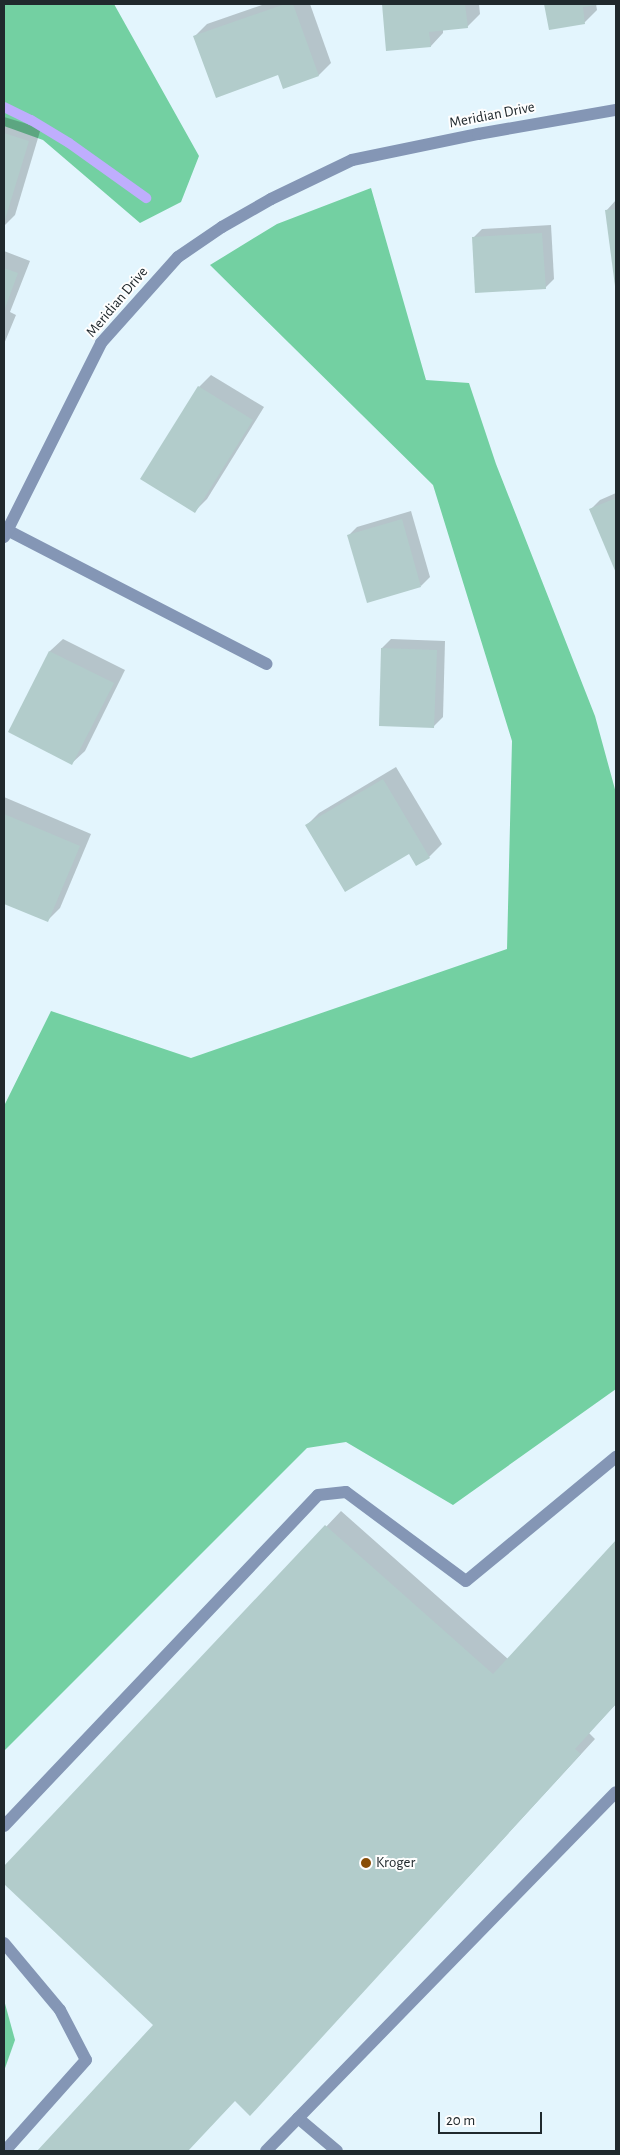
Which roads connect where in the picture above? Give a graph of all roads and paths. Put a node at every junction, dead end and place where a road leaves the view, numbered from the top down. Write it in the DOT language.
graph roads {
  1 [pos="616,110"];
  2 [pos="6,533"];
  3 [pos="267,664"];
  4 [pos="616,1457"];
  5 [pos="616,1792"];
  6 [pos="4,1826"];
  7 [pos="4,1943"];
  8 [pos="298,2118"];
  9 [pos="5,2151"];
  10 [pos="266,2151"];
  11 [pos="336,2151"];
  1 -- 2 [label="street, Meridian Drive"];
  2 -- 3 [label="street, Meridian Drive"];
  4 -- 6 [label="street"];
  5 -- 8 [label="street"];
  7 -- 9 [label="street"];
  8 -- 10 [label="street"];
  8 -- 11 [label="street"];
}
